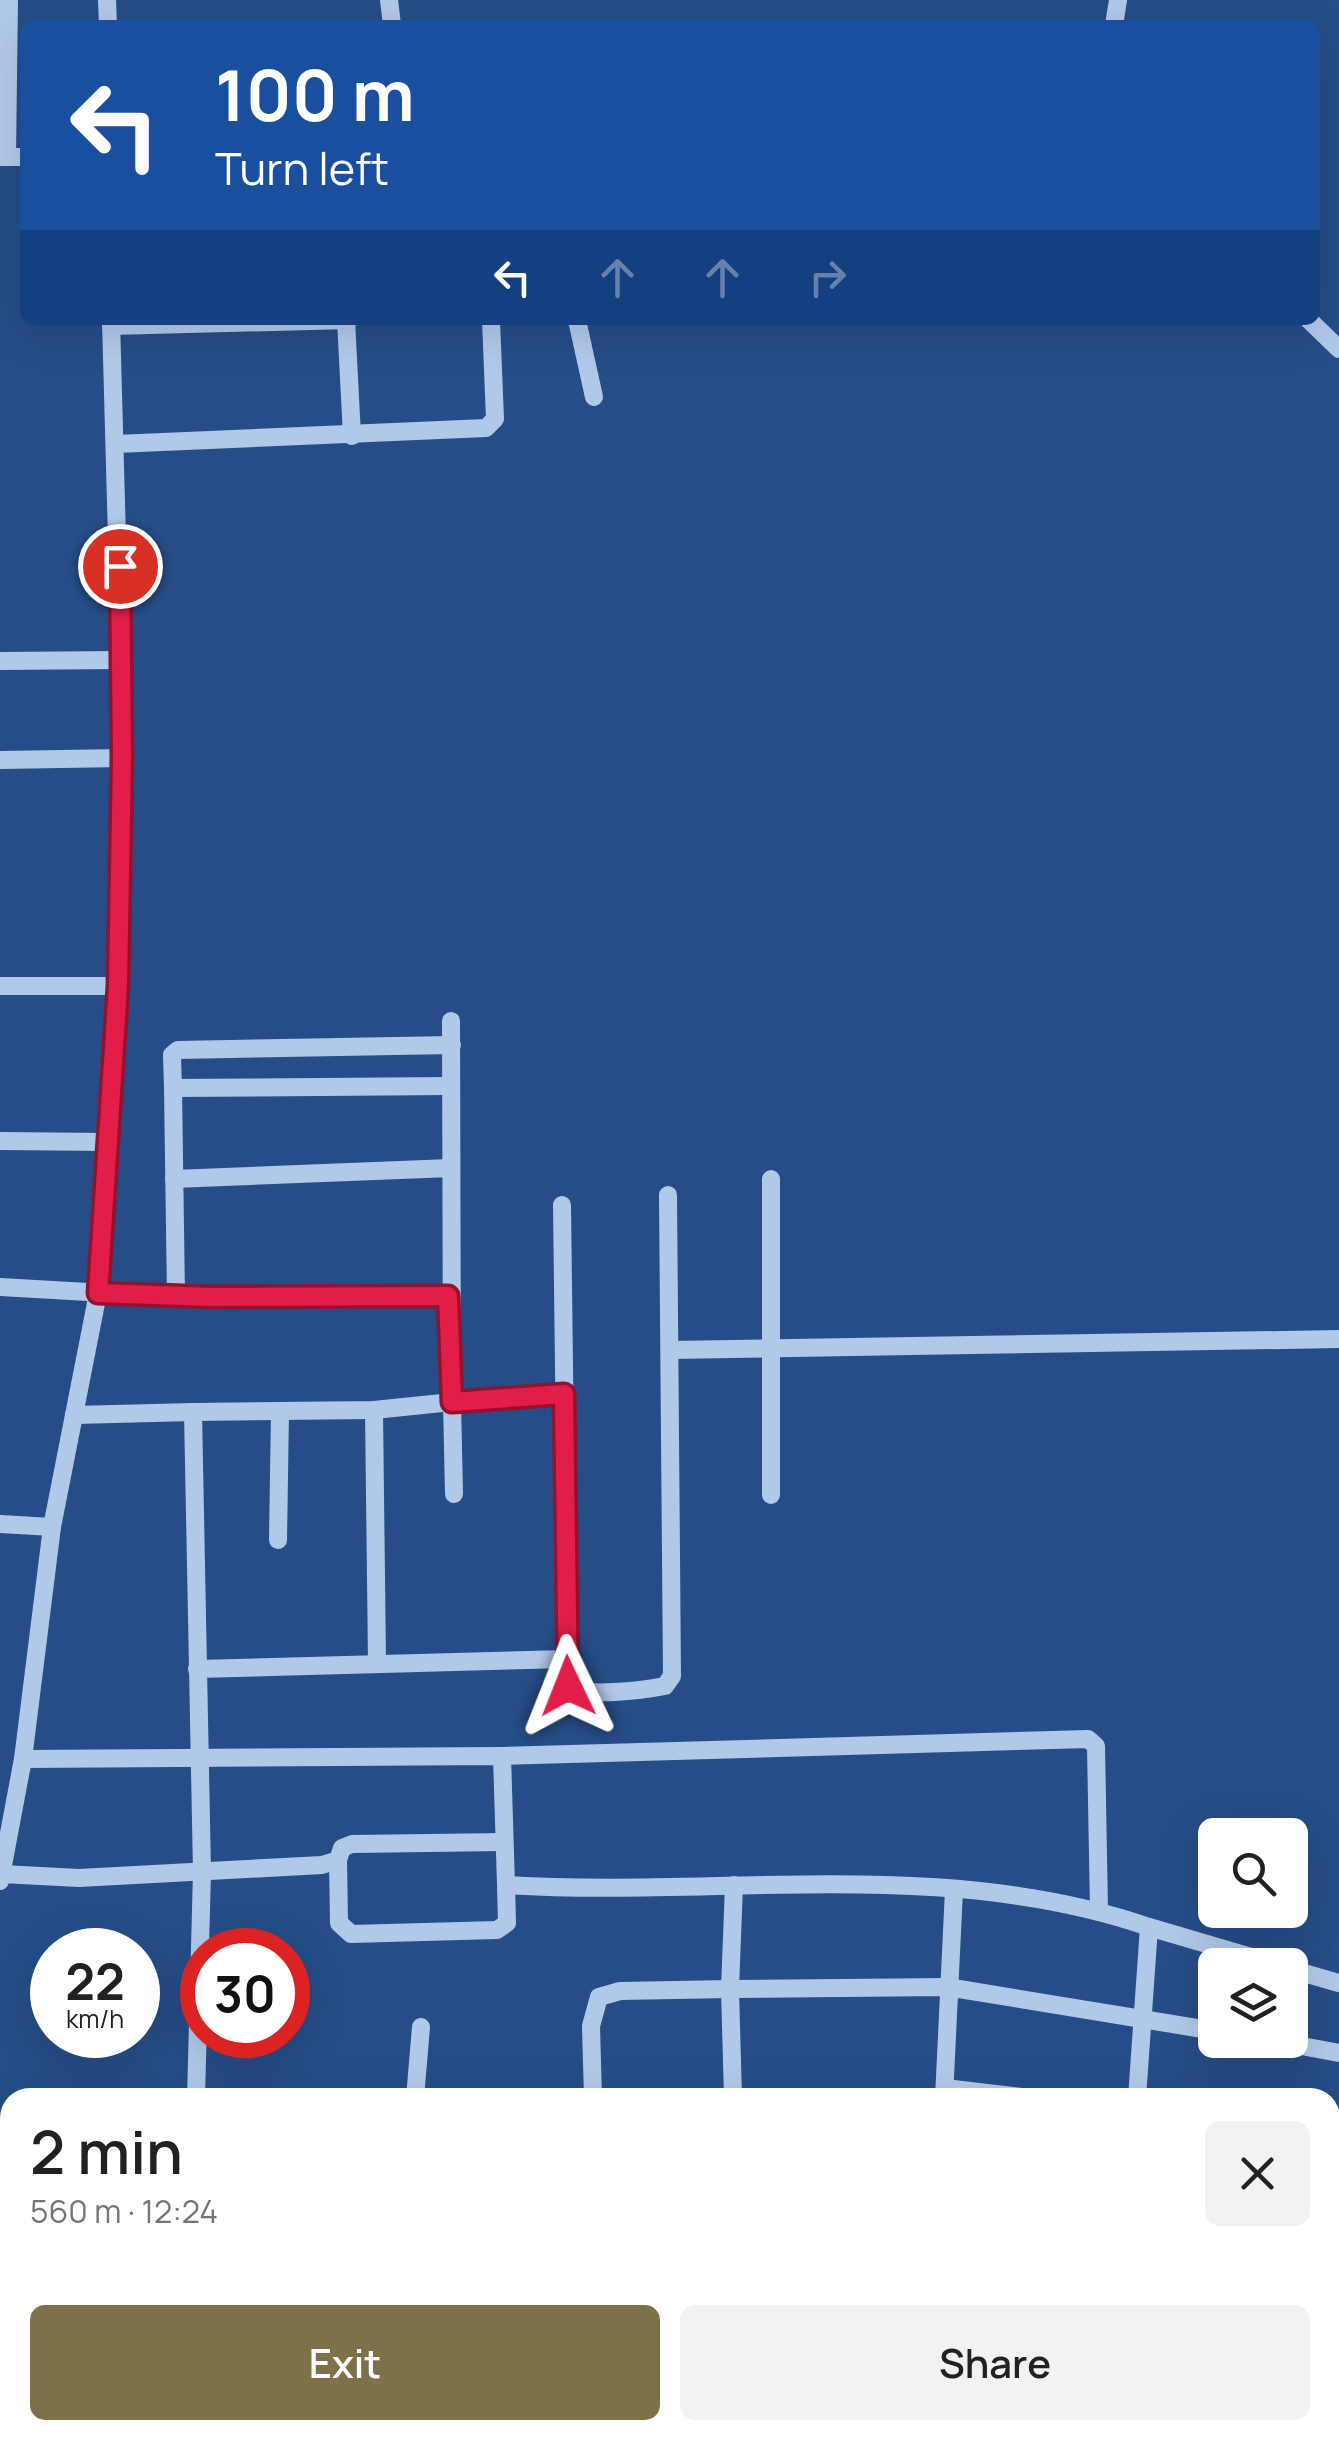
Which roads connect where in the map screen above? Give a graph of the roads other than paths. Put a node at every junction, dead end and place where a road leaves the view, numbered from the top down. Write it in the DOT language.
graph roads {
  1 [pos="9,0"];
  2 [pos="10,157"];
  3 [pos="112,325"];
  4 [pos="348,325"];
  5 [pos="491,325"];
  6 [pos="578,325"];
  7 [pos="1313,325"];
  8 [pos="1339,349"];
  9 [pos="594,397"];
  10 [pos="352,436"];
  11 [pos="116,444"];
  12 [pos="120,660"];
  13 [pos="0,661"];
  14 [pos="122,758"];
  15 [pos="0,760"];
  16 [pos="0,986"];
  17 [pos="118,986"];
  18 [pos="451,1021"];
  19 [pos="452,1045"];
  20 [pos="451,1086"];
  21 [pos="172,1088"];
  22 [pos="0,1141"];
  23 [pos="110,1142"];
  24 [pos="450,1168"];
  25 [pos="174,1178"];
  26 [pos="771,1179"];
  27 [pos="668,1195"];
  28 [pos="562,1205"];
  29 [pos="0,1286"];
  30 [pos="98,1293"];
  31 [pos="448,1296"];
  32 [pos="176,1297"];
  33 [pos="1339,1339"];
  34 [pos="771,1346"];
  35 [pos="670,1350"];
  36 [pos="564,1394"];
  37 [pos="452,1402"];
  38 [pos="374,1410"];
  39 [pos="193,1412"];
  40 [pos="280,1412"];
  41 [pos="74,1415"];
  42 [pos="454,1494"];
  43 [pos="771,1495"];
  44 [pos="0,1524"];
  45 [pos="52,1527"];
  46 [pos="278,1540"];
  47 [pos="566,1659"];
  48 [pos="377,1662"];
  49 [pos="197,1669"];
  50 [pos="502,1756"];
  51 [pos="23,1759"];
  52 [pos="198,1761"];
  53 [pos="7,1806"];
  54 [pos="504,1842"];
  55 [pos="338,1860"];
  56 [pos="202,1872"];
  57 [pos="1,1878"];
  58 [pos="506,1884"];
  59 [pos="734,1885"];
  60 [pos="954,1890"];
  61 [pos="1099,1910"];
  62 [pos="1149,1928"];
  63 [pos="1219,1948"];
  64 [pos="1308,1974"];
  65 [pos="1339,1983"];
  66 [pos="947,1987"];
  67 [pos="730,1989"];
  68 [pos="1141,2019"];
  69 [pos="421,2027"];
  70 [pos="1198,2028"];
  71 [pos="1308,2047"];
  72 [pos="1339,2053"];
  73 [pos="196,2088"];
  74 [pos="416,2088"];
  75 [pos="593,2088"];
  76 [pos="733,2088"];
  77 [pos="944,2088"];
  78 [pos="1137,2088"];
  1 -- 2 [label="street"];
  3 -- 11 [label="street"];
  4 -- 10 [label="street"];
  5 -- 10 [label="street"];
  6 -- 9 [label="street"];
  7 -- 8 [label="street"];
  10 -- 11 [label="street"];
  11 -- 12 [label="street"];
  12 -- 13 [label="street"];
  12 -- 14 [label="street"];
  14 -- 15 [label="street"];
  14 -- 17 [label="street"];
  16 -- 17 [label="street"];
  17 -- 23 [label="street"];
  18 -- 19 [label="street"];
  19 -- 20 [label="street"];
  19 -- 21 [label="street"];
  20 -- 21 [label="street"];
  20 -- 24 [label="street"];
  21 -- 25 [label="street"];
  22 -- 23 [label="street"];
  23 -- 30 [label="street"];
  24 -- 25 [label="street"];
  24 -- 31 [label="street"];
  25 -- 32 [label="street"];
  26 -- 34 [label="street"];
  27 -- 35 [label="street"];
  28 -- 36 [label="street"];
  29 -- 30 [label="street"];
  30 -- 32 [label="street"];
  30 -- 41 [label="street"];
  31 -- 32 [label="street"];
  31 -- 37 [label="street"];
  33 -- 34 [label="street"];
  34 -- 35 [label="street"];
  34 -- 43 [label="street"];
  35 -- 47 [label="street"];
  36 -- 37 [label="street"];
  36 -- 47 [label="street"];
  37 -- 38 [label="street"];
  37 -- 42 [label="street"];
  38 -- 40 [label="street"];
  38 -- 48 [label="street"];
  39 -- 40 [label="street"];
  39 -- 41 [label="street"];
  39 -- 49 [label="street"];
  40 -- 46 [label="street"];
  41 -- 45 [label="street"];
  44 -- 45 [label="street"];
  45 -- 51 [label="street"];
  47 -- 48 [label="street"];
  48 -- 49 [label="street"];
  49 -- 52 [label="street"];
  50 -- 52 [label="street"];
  50 -- 54 [label="street"];
  50 -- 61 [label="street"];
  51 -- 52 [label="street"];
  51 -- 53 [label="street"];
  52 -- 56 [label="street"];
  53 -- 57 [label="street"];
  54 -- 55 [label="street"];
  54 -- 58 [label="street"];
  55 -- 56 [label="street"];
  55 -- 58 [label="street"];
  56 -- 57 [label="street"];
  56 -- 73 [label="street"];
  58 -- 59 [label="street"];
  59 -- 60 [label="street"];
  59 -- 67 [label="street"];
  60 -- 61 [label="street"];
  60 -- 66 [label="street"];
  61 -- 62 [label="street"];
  62 -- 63 [label="street"];
  62 -- 68 [label="street"];
  64 -- 65 [label="street"];
  66 -- 67 [label="street"];
  66 -- 68 [label="street"];
  66 -- 77 [label="street"];
  67 -- 75 [label="street"];
  67 -- 76 [label="street"];
  68 -- 70 [label="street"];
  68 -- 78 [label="street"];
  69 -- 74 [label="street"];
  71 -- 72 [label="street"];
}
